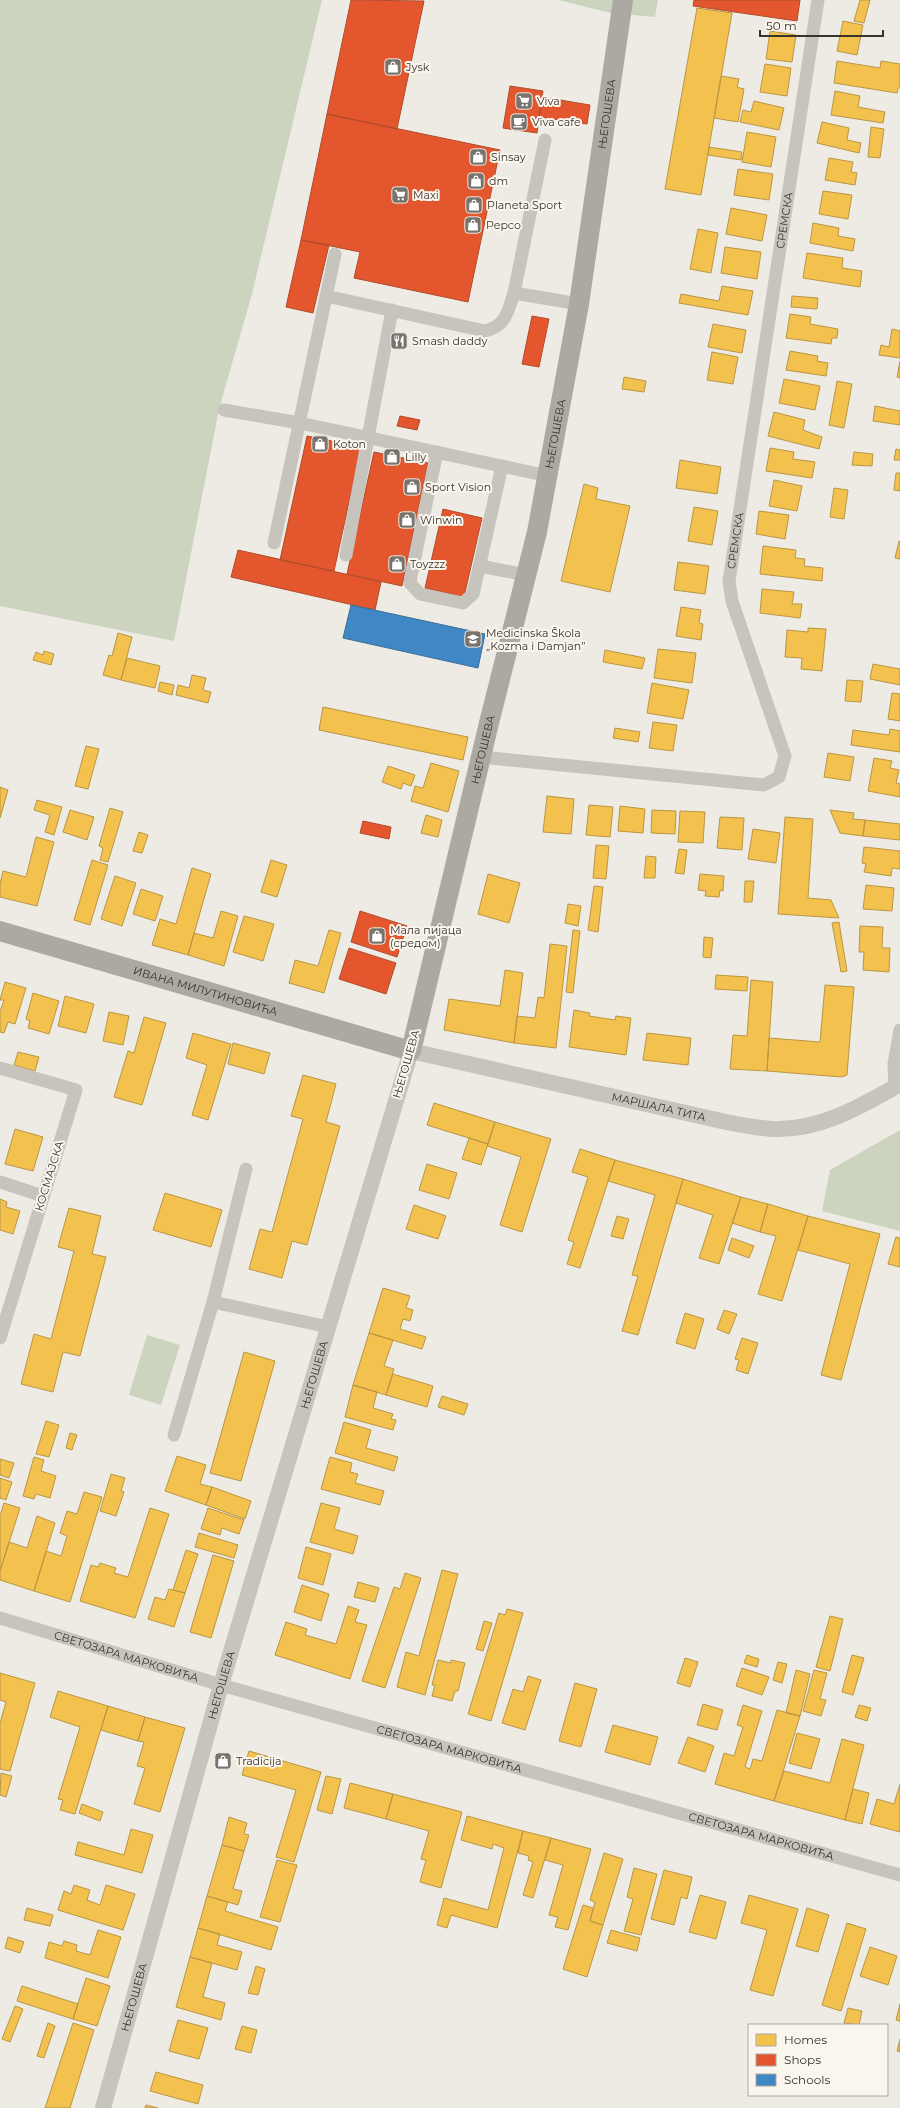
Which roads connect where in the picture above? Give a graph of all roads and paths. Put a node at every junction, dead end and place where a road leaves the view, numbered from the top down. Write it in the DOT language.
graph roads {
  1 [pos="623,0"];
  2 [pos="818,0"];
  3 [pos="545,140"];
  4 [pos="335,254"];
  5 [pos="514,293"];
  6 [pos="326,296"];
  7 [pos="579,304"];
  8 [pos="392,310"];
  9 [pos="224,410"];
  10 [pos="300,423"];
  11 [pos="368,437"];
  12 [pos="437,452"];
  13 [pos="502,466"];
  14 [pos="548,476"];
  15 [pos="274,543"];
  16 [pos="346,555"];
  17 [pos="480,566"];
  18 [pos="526,575"];
  19 [pos="481,757"];
  20 [pos="0,931"];
  21 [pos="900,1030"];
  22 [pos="411,1051"];
  23 [pos="0,1068"];
  24 [pos="897,1086"];
  25 [pos="246,1169"];
  26 [pos="0,1182"];
  27 [pos="43,1196"];
  28 [pos="213,1302"];
  29 [pos="328,1327"];
  30 [pos="0,1338"];
  31 [pos="174,1435"];
  32 [pos="0,1618"];
  33 [pos="221,1685"];
  34 [pos="900,1875"];
  35 [pos="103,2108"];
  1 -- 7 [label="main road, ЊЕГОШЕВА"];
  2 -- 19 [label="street, СРЕМСКА"];
  3 -- 5 [label="street"];
  4 -- 6 [label="street"];
  5 -- 7 [label="street"];
  5 -- 8 [label="street"];
  6 -- 8 [label="street"];
  6 -- 10 [label="street"];
  7 -- 14 [label="main road, ЊЕГОШЕВА"];
  8 -- 11 [label="street"];
  9 -- 10 [label="street"];
  10 -- 11 [label="street"];
  10 -- 15 [label="street"];
  11 -- 12 [label="street"];
  11 -- 16 [label="street"];
  12 -- 13 [label="street"];
  12 -- 17 [label="street"];
  13 -- 14 [label="street"];
  13 -- 17 [label="street"];
  14 -- 18 [label="main road, ЊЕГОШЕВА"];
  17 -- 18 [label="street"];
  18 -- 19 [label="main road, ЊЕГОШЕВА"];
  19 -- 22 [label="main road, ЊЕГОШЕВА"];
  20 -- 22 [label="main road, ИВАНА МИЛУТИНОВИЋА"];
  21 -- 24 [label="street"];
  22 -- 24 [label="street, МАРШАЛА ТИТА"];
  22 -- 29 [label="street, ЊЕГОШЕВА"];
  23 -- 27 [label="street, КОСМАЈСКА"];
  25 -- 28 [label="street"];
  26 -- 27 [label="street"];
  27 -- 30 [label="street, КОСМАЈСКА"];
  28 -- 29 [label="street"];
  28 -- 31 [label="street"];
  29 -- 33 [label="street, ЊЕГОШЕВА"];
  32 -- 33 [label="street, СВЕТОЗАРА МАРКОВИЋА"];
  33 -- 34 [label="street, СВЕТОЗАРА МАРКОВИЋА"];
  33 -- 35 [label="street, ЊЕГОШЕВА"];
}
